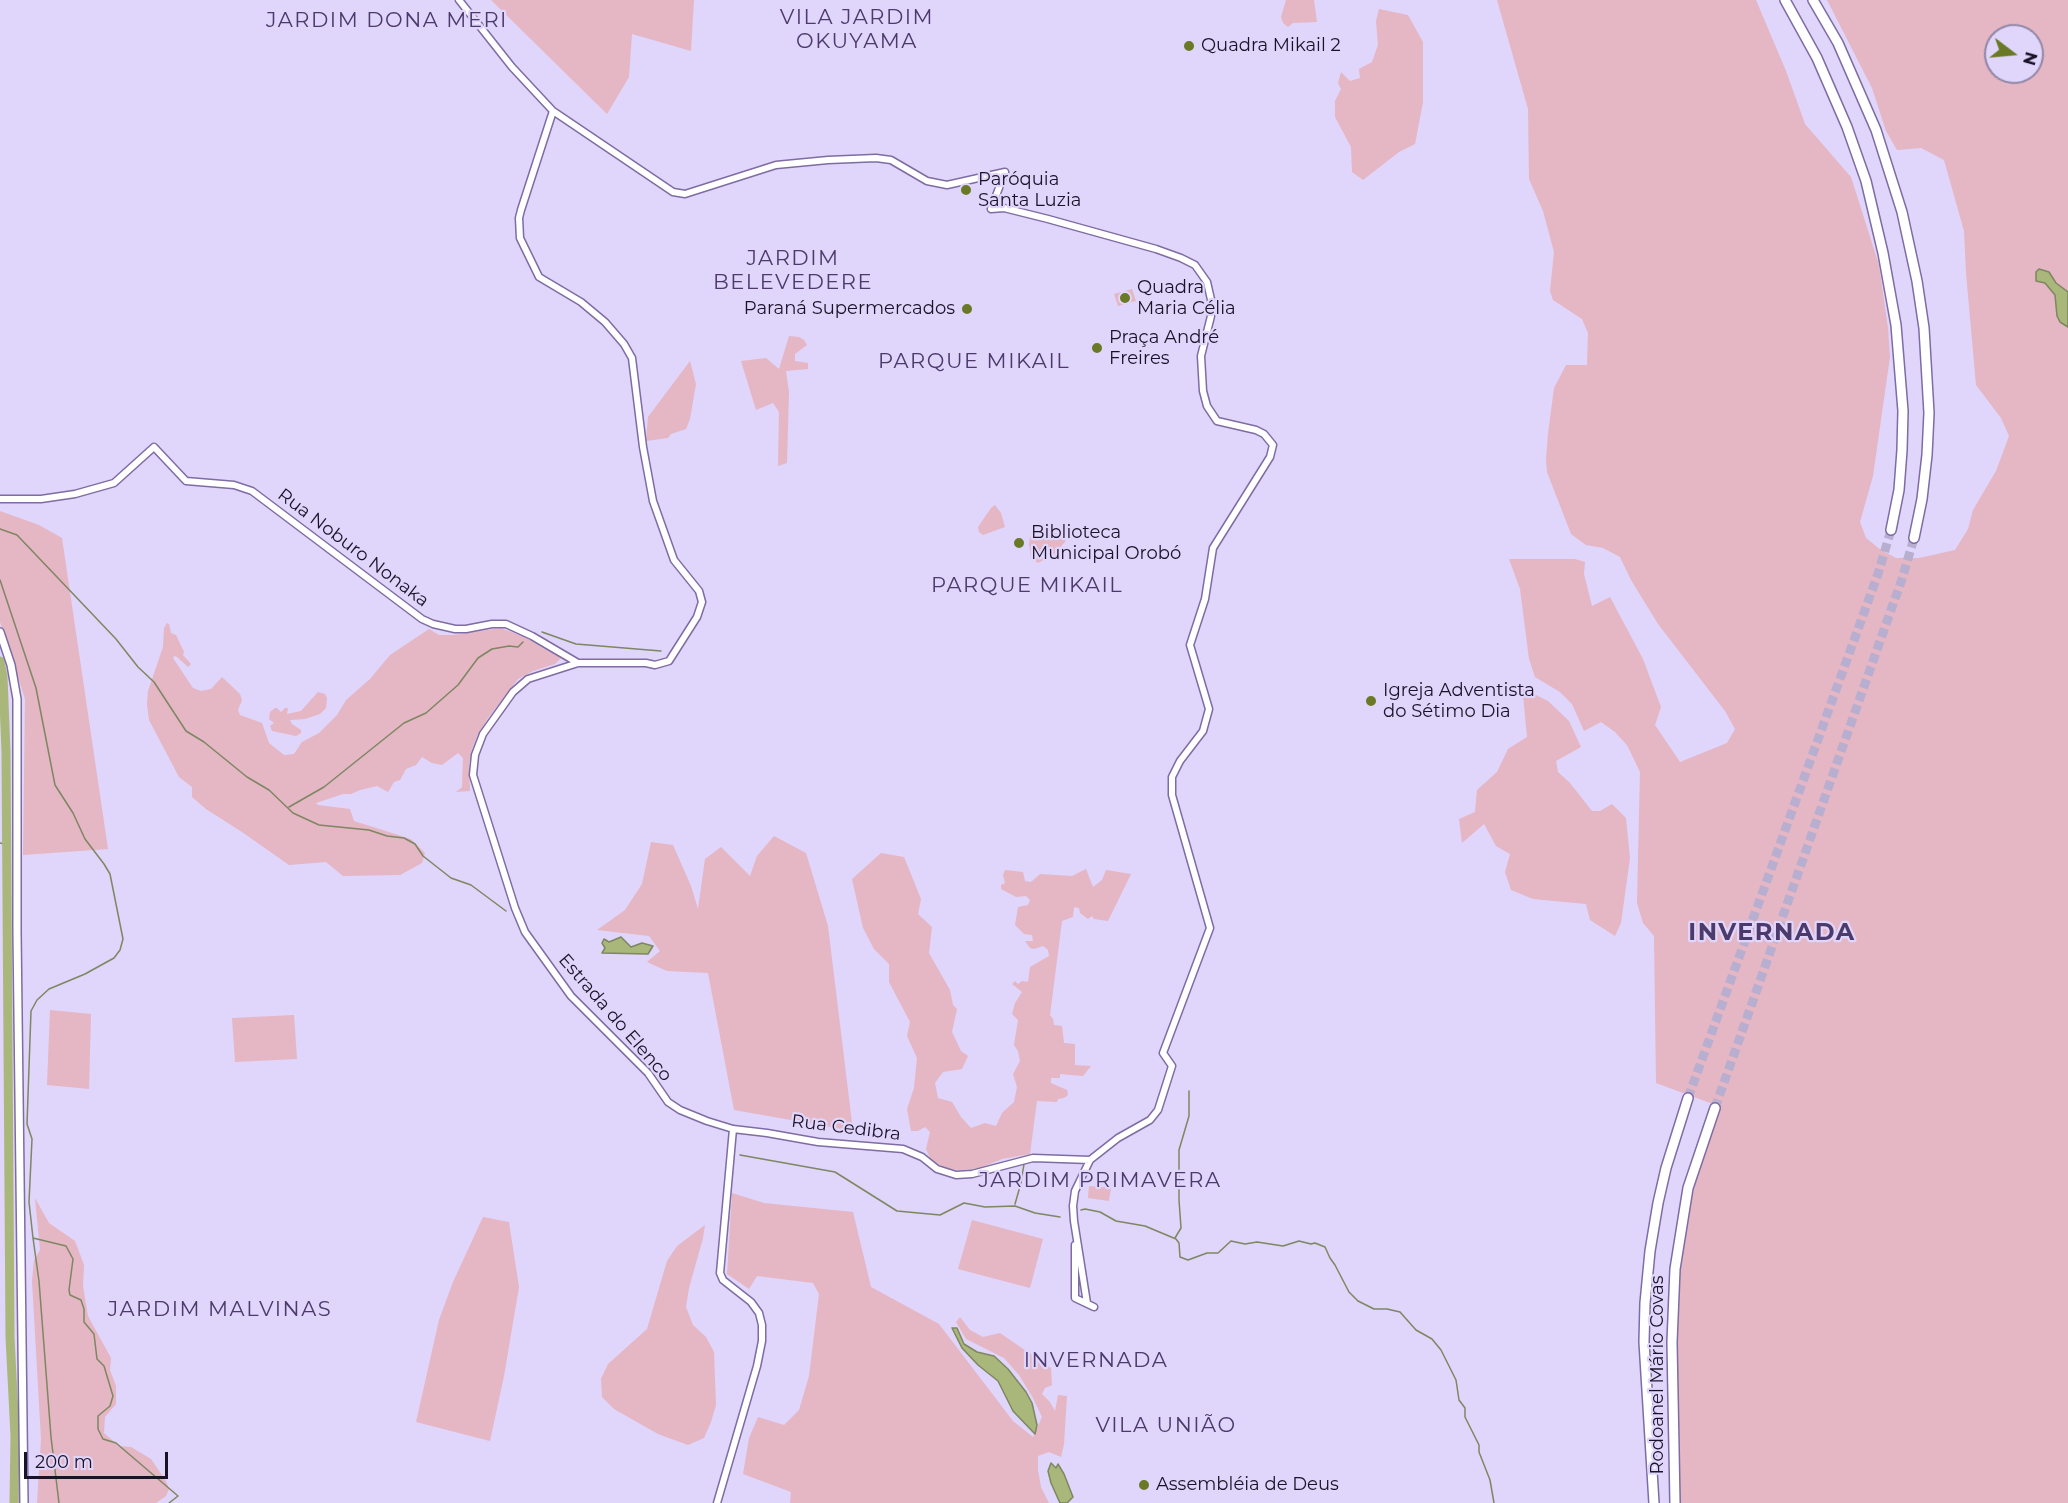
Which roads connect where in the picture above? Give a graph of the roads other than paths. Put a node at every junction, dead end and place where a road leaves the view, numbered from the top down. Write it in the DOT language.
graph roads {
  1 [pos="459,0"];
  2 [pos="1785,0"];
  3 [pos="1813,0"];
  4 [pos="553,111"];
  5 [pos="994,174"];
  6 [pos="996,193"];
  7 [pos="993,201"];
  8 [pos="1004,208"];
  9 [pos="0,499"];
  10 [pos="1891,530"];
  11 [pos="1914,538"];
  12 [pos="0,632"];
  13 [pos="578,663"];
  14 [pos="1688,1098"];
  15 [pos="1715,1108"];
  16 [pos="733,1129"];
  17 [pos="1090,1160"];
  18 [pos="1076,1235"];
  19 [pos="24,1503"];
  20 [pos="717,1503"];
  21 [pos="1654,1503"];
  22 [pos="1674,1503"];
  1 -- 4 [label="street"];
  2 -- 10 [label="highway"];
  3 -- 11 [label="highway"];
  4 -- 5 [label="street"];
  4 -- 13 [label="street, Estrada do Elenco"];
  5 -- 6 [label="street"];
  5 -- 6 [label="street"];
  6 -- 7 [label="street"];
  7 -- 8 [label="street"];
  7 -- 8 [label="street"];
  8 -- 17 [label="street"];
  9 -- 13 [label="street, Rua Noburo Nonaka"];
  12 -- 19 [label="main road"];
  13 -- 16 [label="street, Estrada do Elenco"];
  14 -- 21 [label="highway, Rodoanel Mário Covas"];
  15 -- 22 [label="highway, Rodoanel Mário Covas"];
  16 -- 17 [label="street, Rua Cedibra"];
  16 -- 20 [label="street"];
  17 -- 18 [label="street"];
  18 -- 18 [label="street"];
}
